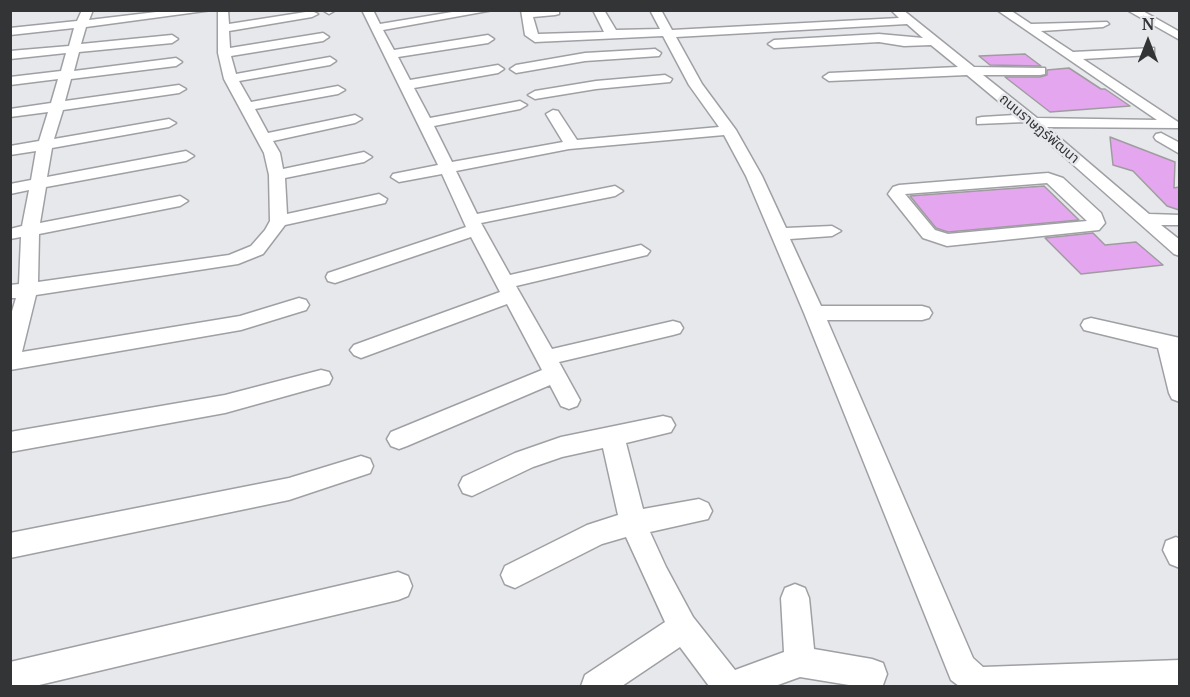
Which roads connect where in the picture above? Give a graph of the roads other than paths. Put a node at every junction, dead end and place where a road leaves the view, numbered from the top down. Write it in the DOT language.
graph roads {
  1 [pos="207,10"];
  2 [pos="223,10"];
  3 [pos="368,10"];
  4 [pos="488,10"];
  5 [pos="598,10"];
  6 [pos="655,10"];
  7 [pos="896,10"];
  8 [pos="1002,10"];
  9 [pos="1132,10"];
  10 [pos="527,12"];
  11 [pos="555,12"];
  12 [pos="312,14"];
  13 [pos="84,18"];
  14 [pos="908,21"];
  15 [pos="1103,24"];
  16 [pos="224,28"];
  17 [pos="375,28"];
  18 [pos="1028,28"];
  19 [pos="10,32"];
  20 [pos="667,33"];
  21 [pos="622,35"];
  22 [pos="323,37"];
  23 [pos="1179,37"];
  24 [pos="563,38"];
  25 [pos="172,39"];
  26 [pos="488,39"];
  27 [pos="934,41"];
  28 [pos="774,44"];
  29 [pos="74,49"];
  30 [pos="1150,51"];
  31 [pos="224,53"];
  32 [pos="655,53"];
  33 [pos="10,55"];
  34 [pos="389,55"];
  35 [pos="1070,56"];
  36 [pos="330,61"];
  37 [pos="176,62"];
  38 [pos="498,69"];
  39 [pos="516,69"];
  40 [pos="970,71"];
  41 [pos="1040,71"];
  42 [pos="586,72"];
  43 [pos="66,75"];
  44 [pos="829,77"];
  45 [pos="231,79"];
  46 [pos="665,79"];
  47 [pos="10,81"];
  48 [pos="406,85"];
  49 [pos="179,89"];
  50 [pos="338,90"];
  51 [pos="535,95"];
  52 [pos="520,105"];
  53 [pos="246,107"];
  54 [pos="57,108"];
  55 [pos="10,113"];
  56 [pos="553,114"];
  57 [pos="355,119"];
  58 [pos="1030,120"];
  59 [pos="982,121"];
  60 [pos="170,123"];
  61 [pos="426,123"];
  62 [pos="1176,125"];
  63 [pos="729,129"];
  64 [pos="1161,137"];
  65 [pos="266,138"];
  66 [pos="573,145"];
  67 [pos="45,146"];
  68 [pos="10,150"];
  69 [pos="1179,150"];
  70 [pos="186,156"];
  71 [pos="364,157"];
  72 [pos="446,167"];
  73 [pos="277,175"];
  74 [pos="399,177"];
  75 [pos="37,185"];
  76 [pos="10,189"];
  77 [pos="615,191"];
  78 [pos="379,199"];
  79 [pos="180,201"];
  80 [pos="1124,201"];
  81 [pos="1082,204"];
  82 [pos="1145,219"];
  83 [pos="1179,220"];
  84 [pos="279,221"];
  85 [pos="474,225"];
  86 [pos="30,231"];
  87 [pos="832,231"];
  88 [pos="10,234"];
  89 [pos="780,234"];
  90 [pos="1179,250"];
  91 [pos="641,251"];
  92 [pos="335,277"];
  93 [pos="507,289"];
  94 [pos="19,290"];
  95 [pos="299,305"];
  96 [pos="814,313"];
  97 [pos="922,313"];
  98 [pos="1091,325"];
  99 [pos="673,328"];
  100 [pos="1173,345"];
  101 [pos="361,350"];
  102 [pos="10,360"];
  103 [pos="550,366"];
  104 [pos="321,378"];
  105 [pos="1179,393"];
  106 [pos="569,400"];
  107 [pos="663,425"];
  108 [pos="612,435"];
  109 [pos="399,439"];
  110 [pos="10,442"];
  111 [pos="361,465"];
  112 [pos="472,485"];
  113 [pos="699,511"];
  114 [pos="633,523"];
  115 [pos="10,546"];
  116 [pos="515,575"];
  117 [pos="398,586"];
  118 [pos="795,598"];
  119 [pos="683,627"];
  120 [pos="800,662"];
  121 [pos="872,674"];
  122 [pos="1179,675"];
  123 [pos="10,677"];
  124 [pos="596,687"];
  125 [pos="728,687"];
  126 [pos="734,687"];
  1 -- 13 [label="street"];
  2 -- 16 [label="street"];
  3 -- 17 [label="street"];
  4 -- 17 [label="street"];
  5 -- 21 [label="street"];
  6 -- 20 [label="street"];
  7 -- 14 [label="street, ถนนราษฏร์พัฒนา"];
  8 -- 18 [label="street"];
  9 -- 23 [label="street"];
  10 -- 11 [label="street"];
  10 -- 24 [label="street"];
  12 -- 16 [label="street"];
  13 -- 19 [label="street"];
  13 -- 29 [label="street"];
  14 -- 20 [label="street"];
  14 -- 27 [label="street, ถนนราษฏร์พัฒนา"];
  15 -- 18 [label="street"];
  16 -- 31 [label="street"];
  17 -- 34 [label="street"];
  18 -- 35 [label="street"];
  20 -- 21 [label="street"];
  20 -- 63 [label="street"];
  21 -- 24 [label="street"];
  22 -- 31 [label="street"];
  24 -- 42 [label="street"];
  25 -- 29 [label="street"];
  26 -- 34 [label="street"];
  27 -- 28 [label="street"];
  27 -- 40 [label="street, ถนนราษฏร์พัฒนา"];
  29 -- 33 [label="street"];
  29 -- 43 [label="street"];
  30 -- 35 [label="street"];
  31 -- 45 [label="street"];
  32 -- 42 [label="street"];
  34 -- 48 [label="street"];
  35 -- 62 [label="street"];
  36 -- 45 [label="street"];
  37 -- 43 [label="street"];
  38 -- 48 [label="street"];
  39 -- 42 [label="street"];
  40 -- 41 [label="street"];
  40 -- 44 [label="street"];
  40 -- 58 [label="street, ถนนราษฏร์พัฒนา"];
  42 -- 46 [label="street"];
  42 -- 51 [label="street"];
  43 -- 47 [label="street"];
  43 -- 54 [label="street"];
  45 -- 53 [label="street"];
  48 -- 61 [label="street"];
  49 -- 54 [label="street"];
  50 -- 53 [label="street"];
  52 -- 61 [label="street"];
  53 -- 65 [label="street"];
  54 -- 55 [label="street"];
  54 -- 67 [label="street"];
  56 -- 66 [label="street"];
  57 -- 65 [label="street"];
  58 -- 59 [label="street"];
  58 -- 62 [label="street"];
  58 -- 80 [label="street, ถนนราษฏร์พัฒนา"];
  60 -- 67 [label="street"];
  61 -- 72 [label="street"];
  63 -- 66 [label="street"];
  63 -- 89 [label="street"];
  64 -- 69 [label="street"];
  65 -- 73 [label="street"];
  66 -- 72 [label="street"];
  67 -- 68 [label="street"];
  67 -- 75 [label="street"];
  70 -- 75 [label="street"];
  71 -- 73 [label="street"];
  72 -- 74 [label="street"];
  72 -- 85 [label="street"];
  73 -- 84 [label="street"];
  75 -- 76 [label="street"];
  75 -- 86 [label="street"];
  77 -- 85 [label="street"];
  78 -- 84 [label="street"];
  79 -- 86 [label="street"];
  80 -- 81 [label="street"];
  80 -- 82 [label="street, ถนนราษฏร์พัฒนา"];
  81 -- 81 [label="street"];
  82 -- 83 [label="street"];
  82 -- 90 [label="street, ถนนราษฏร์พัฒนา"];
  84 -- 94 [label="street"];
  85 -- 92 [label="street"];
  85 -- 93 [label="street"];
  86 -- 88 [label="street"];
  86 -- 94 [label="street"];
  87 -- 89 [label="street"];
  89 -- 96 [label="street"];
  91 -- 93 [label="street"];
  93 -- 101 [label="street"];
  93 -- 103 [label="street"];
  94 -- 102 [label="street"];
  95 -- 102 [label="street"];
  96 -- 97 [label="street"];
  96 -- 122 [label="street"];
  98 -- 100 [label="street"];
  99 -- 103 [label="street"];
  100 -- 105 [label="street"];
  103 -- 106 [label="street"];
  103 -- 109 [label="street"];
  104 -- 110 [label="street"];
  107 -- 108 [label="street"];
  108 -- 112 [label="street"];
  108 -- 114 [label="street"];
  111 -- 115 [label="street"];
  113 -- 114 [label="street"];
  114 -- 116 [label="street"];
  114 -- 119 [label="street"];
  117 -- 123 [label="street"];
  118 -- 120 [label="street"];
  119 -- 124 [label="street"];
  119 -- 125 [label="street"];
  120 -- 121 [label="street"];
  120 -- 126 [label="street"];
}
